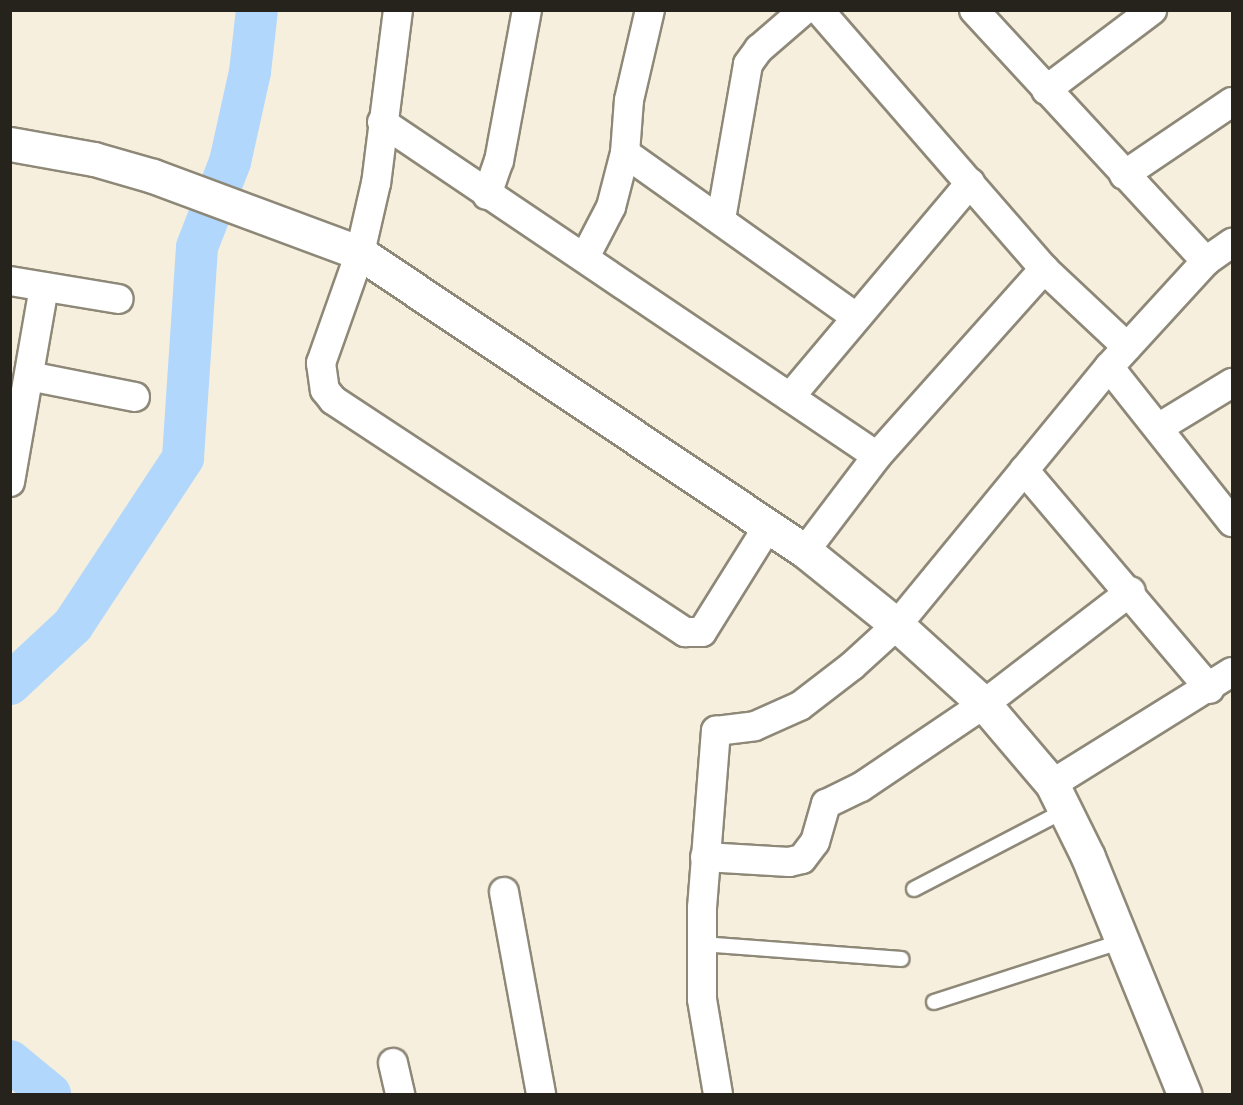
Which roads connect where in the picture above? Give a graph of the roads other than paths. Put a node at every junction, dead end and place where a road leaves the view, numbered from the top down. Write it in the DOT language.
graph roads {
  1 [pos="398,10"];
  2 [pos="527,10"];
  3 [pos="650,10"];
  4 [pos="804,10"];
  5 [pos="819,10"];
  6 [pos="974,10"];
  7 [pos="1144,13"];
  8 [pos="1046,90"];
  9 [pos="1233,102"];
  10 [pos="382,122"];
  11 [pos="10,144"];
  12 [pos="625,153"];
  13 [pos="1124,175"];
  14 [pos="970,183"];
  15 [pos="487,195"];
  16 [pos="721,219"];
  17 [pos="1233,243"];
  18 [pos="360,253"];
  19 [pos="585,257"];
  20 [pos="1206,261"];
  21 [pos="1044,269"];
  22 [pos="10,281"];
  23 [pos="44,287"];
  24 [pos="119,299"];
  25 [pos="856,317"];
  26 [pos="1118,357"];
  27 [pos="29,376"];
  28 [pos="1233,383"];
  29 [pos="135,397"];
  30 [pos="790,397"];
  31 [pos="1158,428"];
  32 [pos="877,456"];
  33 [pos="1024,470"];
  34 [pos="10,482"];
  35 [pos="1233,522"];
  36 [pos="767,528"];
  37 [pos="805,551"];
  38 [pos="1131,591"];
  39 [pos="897,625"];
  40 [pos="1233,672"];
  41 [pos="1210,689"];
  42 [pos="984,704"];
  43 [pos="1059,797"];
  44 [pos="705,857"];
  45 [pos="914,889"];
  46 [pos="504,892"];
  47 [pos="1123,941"];
  48 [pos="702,944"];
  49 [pos="901,958"];
  50 [pos="934,1002"];
  51 [pos="393,1063"];
  52 [pos="400,1095"];
  53 [pos="541,1095"];
  54 [pos="718,1095"];
  55 [pos="1184,1095"];
  1 -- 10 [label="street"];
  2 -- 15 [label="street"];
  3 -- 12 [label="street"];
  4 -- 16 [label="street"];
  5 -- 14 [label="street"];
  6 -- 8 [label="street"];
  7 -- 8 [label="street"];
  8 -- 13 [label="street"];
  9 -- 13 [label="street"];
  10 -- 15 [label="street"];
  10 -- 18 [label="street"];
  11 -- 18 [label="street"];
  12 -- 16 [label="street"];
  12 -- 19 [label="street"];
  13 -- 20 [label="street"];
  14 -- 21 [label="street"];
  14 -- 25 [label="street"];
  15 -- 19 [label="street"];
  16 -- 25 [label="street"];
  17 -- 20 [label="street"];
  18 -- 36 [label="street"];
  18 -- 36 [label="street"];
  19 -- 30 [label="street"];
  20 -- 26 [label="street"];
  21 -- 26 [label="street"];
  21 -- 32 [label="street"];
  22 -- 23 [label="street"];
  23 -- 24 [label="street"];
  23 -- 27 [label="street"];
  25 -- 30 [label="street"];
  26 -- 31 [label="street"];
  26 -- 33 [label="street"];
  27 -- 29 [label="street"];
  27 -- 34 [label="street"];
  28 -- 31 [label="street"];
  30 -- 32 [label="street"];
  31 -- 35 [label="street"];
  32 -- 37 [label="street"];
  33 -- 38 [label="street"];
  33 -- 39 [label="street"];
  36 -- 37 [label="street"];
  37 -- 39 [label="street"];
  38 -- 41 [label="street"];
  38 -- 42 [label="street"];
  39 -- 42 [label="street"];
  39 -- 44 [label="street"];
  40 -- 41 [label="street"];
  41 -- 43 [label="street"];
  42 -- 43 [label="street"];
  42 -- 44 [label="street"];
  43 -- 45 [label="lane"];
  43 -- 47 [label="street"];
  44 -- 48 [label="street"];
  46 -- 53 [label="street"];
  47 -- 50 [label="lane"];
  47 -- 55 [label="street"];
  48 -- 49 [label="lane"];
  48 -- 54 [label="street"];
  51 -- 52 [label="street"];
}
